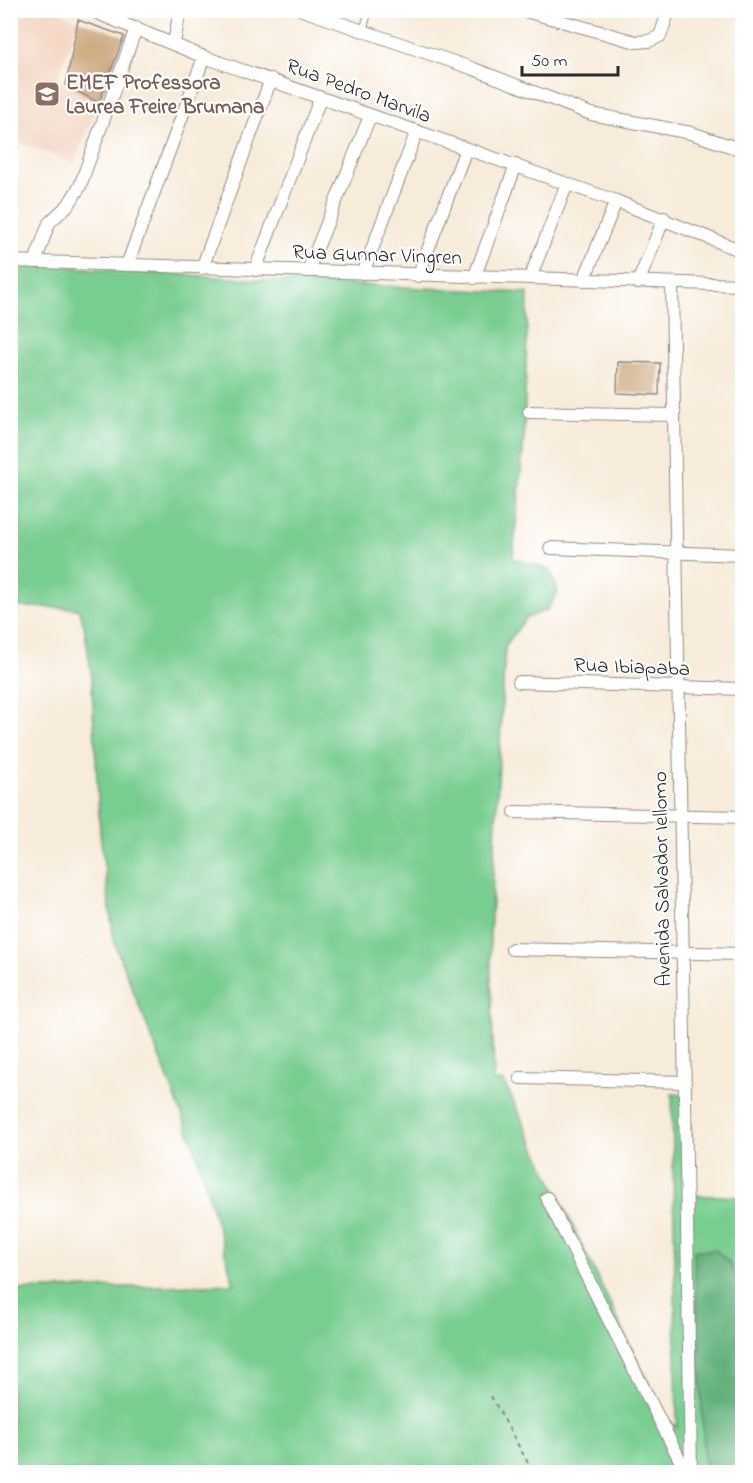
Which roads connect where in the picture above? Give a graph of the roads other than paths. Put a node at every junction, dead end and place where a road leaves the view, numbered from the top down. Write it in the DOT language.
graph roads {
  1 [pos="90,10"];
  2 [pos="180,10"];
  3 [pos="302,10"];
  4 [pos="369,10"];
  5 [pos="522,10"];
  6 [pos="669,10"];
  7 [pos="136,28"];
  8 [pos="363,31"];
  9 [pos="174,43"];
  10 [pos="204,57"];
  11 [pos="271,79"];
  12 [pos="320,99"];
  13 [pos="370,116"];
  14 [pos="417,131"];
  15 [pos="465,149"];
  16 [pos="742,150"];
  17 [pos="516,165"];
  18 [pos="567,184"];
  19 [pos="616,201"];
  20 [pos="664,219"];
  21 [pos="742,251"];
  22 [pos="10,261"];
  23 [pos="35,262"];
  24 [pos="127,265"];
  25 [pos="202,267"];
  26 [pos="255,270"];
  27 [pos="308,271"];
  28 [pos="363,273"];
  29 [pos="418,276"];
  30 [pos="474,278"];
  31 [pos="530,278"];
  32 [pos="584,280"];
  33 [pos="638,283"];
  34 [pos="672,284"];
  35 [pos="742,285"];
  36 [pos="529,412"];
  37 [pos="674,415"];
  38 [pos="550,548"];
  39 [pos="675,553"];
  40 [pos="742,555"];
  41 [pos="519,681"];
  42 [pos="677,687"];
  43 [pos="742,689"];
  44 [pos="515,812"];
  45 [pos="679,817"];
  46 [pos="742,817"];
  47 [pos="512,949"];
  48 [pos="682,954"];
  49 [pos="742,954"];
  50 [pos="520,1078"];
  51 [pos="684,1082"];
  52 [pos="547,1198"];
  53 [pos="688,1473"];
  1 -- 7 [label="street, Rua Pedro Marvila"];
  2 -- 9 [label="street"];
  3 -- 8 [label="street"];
  4 -- 8 [label="lane"];
  5 -- 6 [label="street"];
  7 -- 9 [label="street, Rua Pedro Marvila"];
  7 -- 23 [label="street"];
  8 -- 16 [label="street"];
  9 -- 10 [label="street, Rua Pedro Marvila"];
  10 -- 11 [label="street, Rua Pedro Marvila"];
  10 -- 24 [label="street"];
  11 -- 12 [label="street, Rua Pedro Marvila"];
  11 -- 25 [label="street"];
  12 -- 13 [label="street, Rua Pedro Marvila"];
  12 -- 26 [label="street"];
  13 -- 14 [label="street, Rua Pedro Marvila"];
  13 -- 27 [label="street"];
  14 -- 15 [label="street, Rua Pedro Marvila"];
  14 -- 28 [label="street"];
  15 -- 17 [label="street, Rua Pedro Marvila"];
  15 -- 29 [label="street"];
  17 -- 18 [label="street, Rua Pedro Marvila"];
  17 -- 30 [label="street"];
  18 -- 19 [label="street, Rua Pedro Marvila"];
  18 -- 31 [label="street"];
  19 -- 20 [label="street, Rua Pedro Marvila"];
  19 -- 32 [label="street"];
  20 -- 21 [label="street, Rua Pedro Marvila"];
  20 -- 33 [label="street"];
  22 -- 23 [label="street, Rua Gunnar Vingren"];
  23 -- 24 [label="street, Rua Gunnar Vingren"];
  24 -- 25 [label="street, Rua Gunnar Vingren"];
  25 -- 26 [label="street, Rua Gunnar Vingren"];
  26 -- 27 [label="street, Rua Gunnar Vingren"];
  27 -- 28 [label="street, Rua Gunnar Vingren"];
  28 -- 29 [label="street, Rua Gunnar Vingren"];
  29 -- 30 [label="street, Rua Gunnar Vingren"];
  30 -- 31 [label="street, Rua Gunnar Vingren"];
  31 -- 32 [label="street, Rua Gunnar Vingren"];
  32 -- 33 [label="street, Rua Gunnar Vingren"];
  33 -- 34 [label="street, Rua Gunnar Vingren"];
  34 -- 35 [label="street, Rua Gunnar Vingren"];
  34 -- 37 [label="street, Avenida Salvador Iellomo"];
  36 -- 37 [label="street"];
  37 -- 39 [label="street, Avenida Salvador Iellomo"];
  38 -- 39 [label="street"];
  39 -- 40 [label="street"];
  39 -- 42 [label="street, Avenida Salvador Iellomo"];
  41 -- 42 [label="street, Rua Ibiapaba"];
  42 -- 43 [label="street, Rua Ibiapaba"];
  42 -- 45 [label="street, Avenida Salvador Iellomo"];
  44 -- 45 [label="street"];
  45 -- 46 [label="street"];
  45 -- 48 [label="street, Avenida Salvador Iellomo"];
  47 -- 48 [label="street"];
  48 -- 49 [label="street"];
  48 -- 51 [label="street, Avenida Salvador Iellomo"];
  50 -- 51 [label="street"];
  51 -- 53 [label="street, Avenida Salvador Iellomo"];
  52 -- 53 [label="street"];
}
